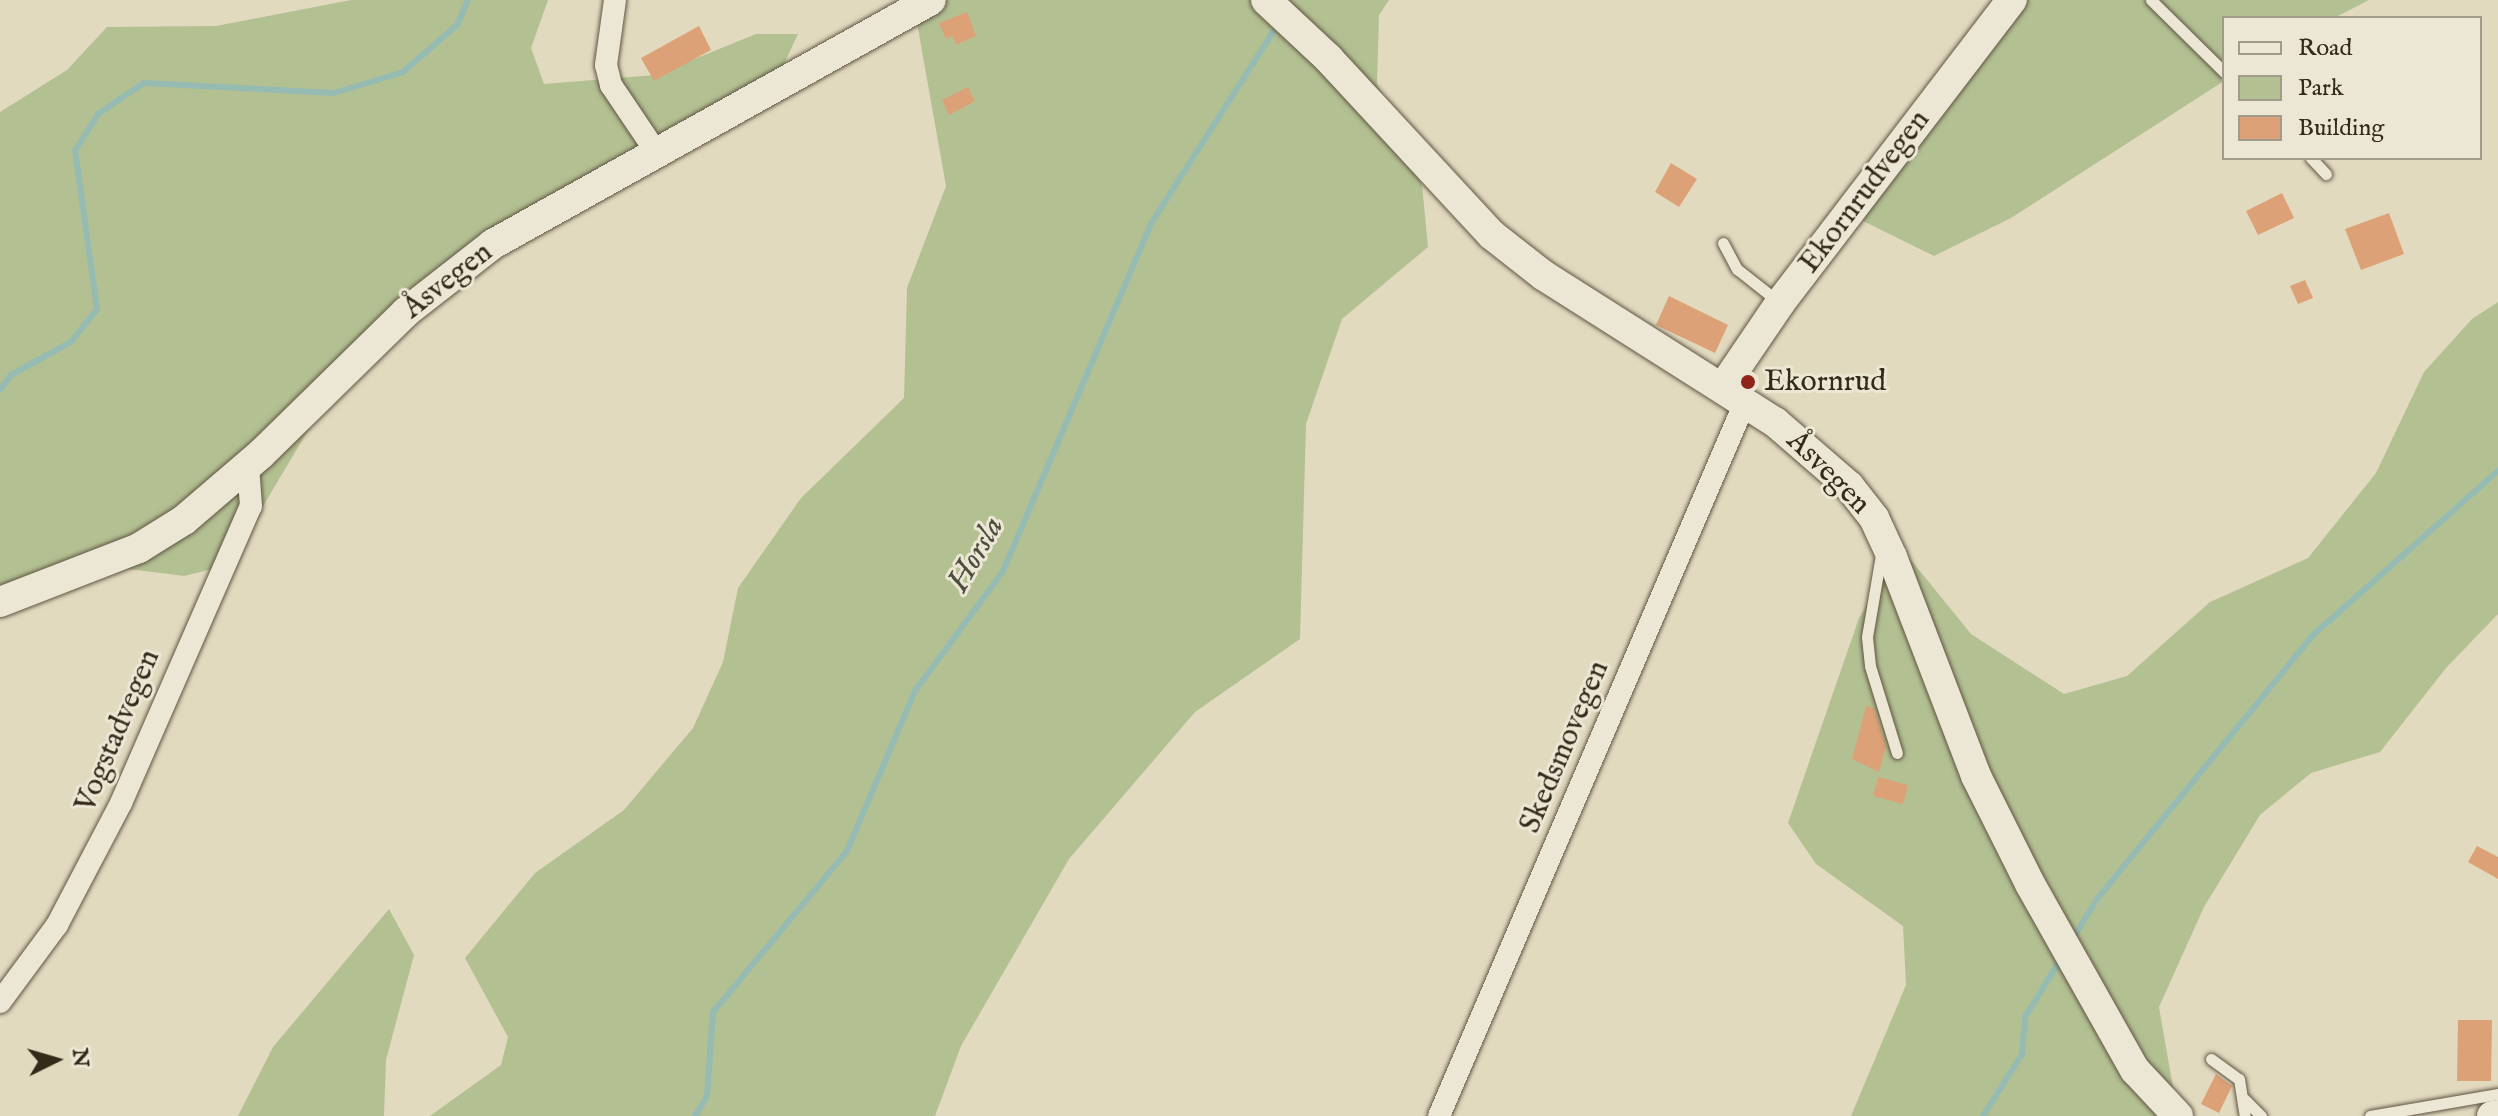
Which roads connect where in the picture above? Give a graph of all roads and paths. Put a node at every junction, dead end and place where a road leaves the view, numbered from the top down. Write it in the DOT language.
graph roads {
  1 [pos="615,0"];
  2 [pos="931,0"];
  3 [pos="1266,0"];
  4 [pos="2012,0"];
  5 [pos="2151,0"];
  6 [pos="2222,70"];
  7 [pos="656,152"];
  8 [pos="2313,160"];
  9 [pos="2326,174"];
  10 [pos="1723,243"];
  11 [pos="1780,303"];
  12 [pos="1734,394"];
  13 [pos="248,466"];
  14 [pos="1884,541"];
  15 [pos="0,602"];
  16 [pos="1897,753"];
  17 [pos="0,1002"];
  18 [pos="2211,1059"];
  19 [pos="2498,1094"];
  20 [pos="2243,1099"];
  21 [pos="1439,1116"];
  22 [pos="2178,1116"];
  23 [pos="2245,1116"];
  24 [pos="2261,1116"];
  25 [pos="2370,1116"];
  1 -- 7 [label="street"];
  2 -- 7 [label="main road, Åsvegen"];
  3 -- 12 [label="main road, Åsvegen"];
  4 -- 11 [label="main road, Ekornrudvegen"];
  5 -- 6 [label="lane"];
  7 -- 13 [label="main road, Åsvegen"];
  8 -- 9 [label="lane"];
  10 -- 11 [label="lane"];
  11 -- 12 [label="main road, Ekornrudvegen"];
  12 -- 14 [label="main road, Åsvegen"];
  12 -- 21 [label="street, Skedsmovegen"];
  13 -- 15 [label="main road, Åsvegen"];
  13 -- 17 [label="street, Vogstadvegen"];
  14 -- 16 [label="lane"];
  14 -- 22 [label="main road, Åsvegen"];
  18 -- 20 [label="lane"];
  19 -- 25 [label="lane"];
  20 -- 23 [label="lane"];
  20 -- 24 [label="lane"];
}
